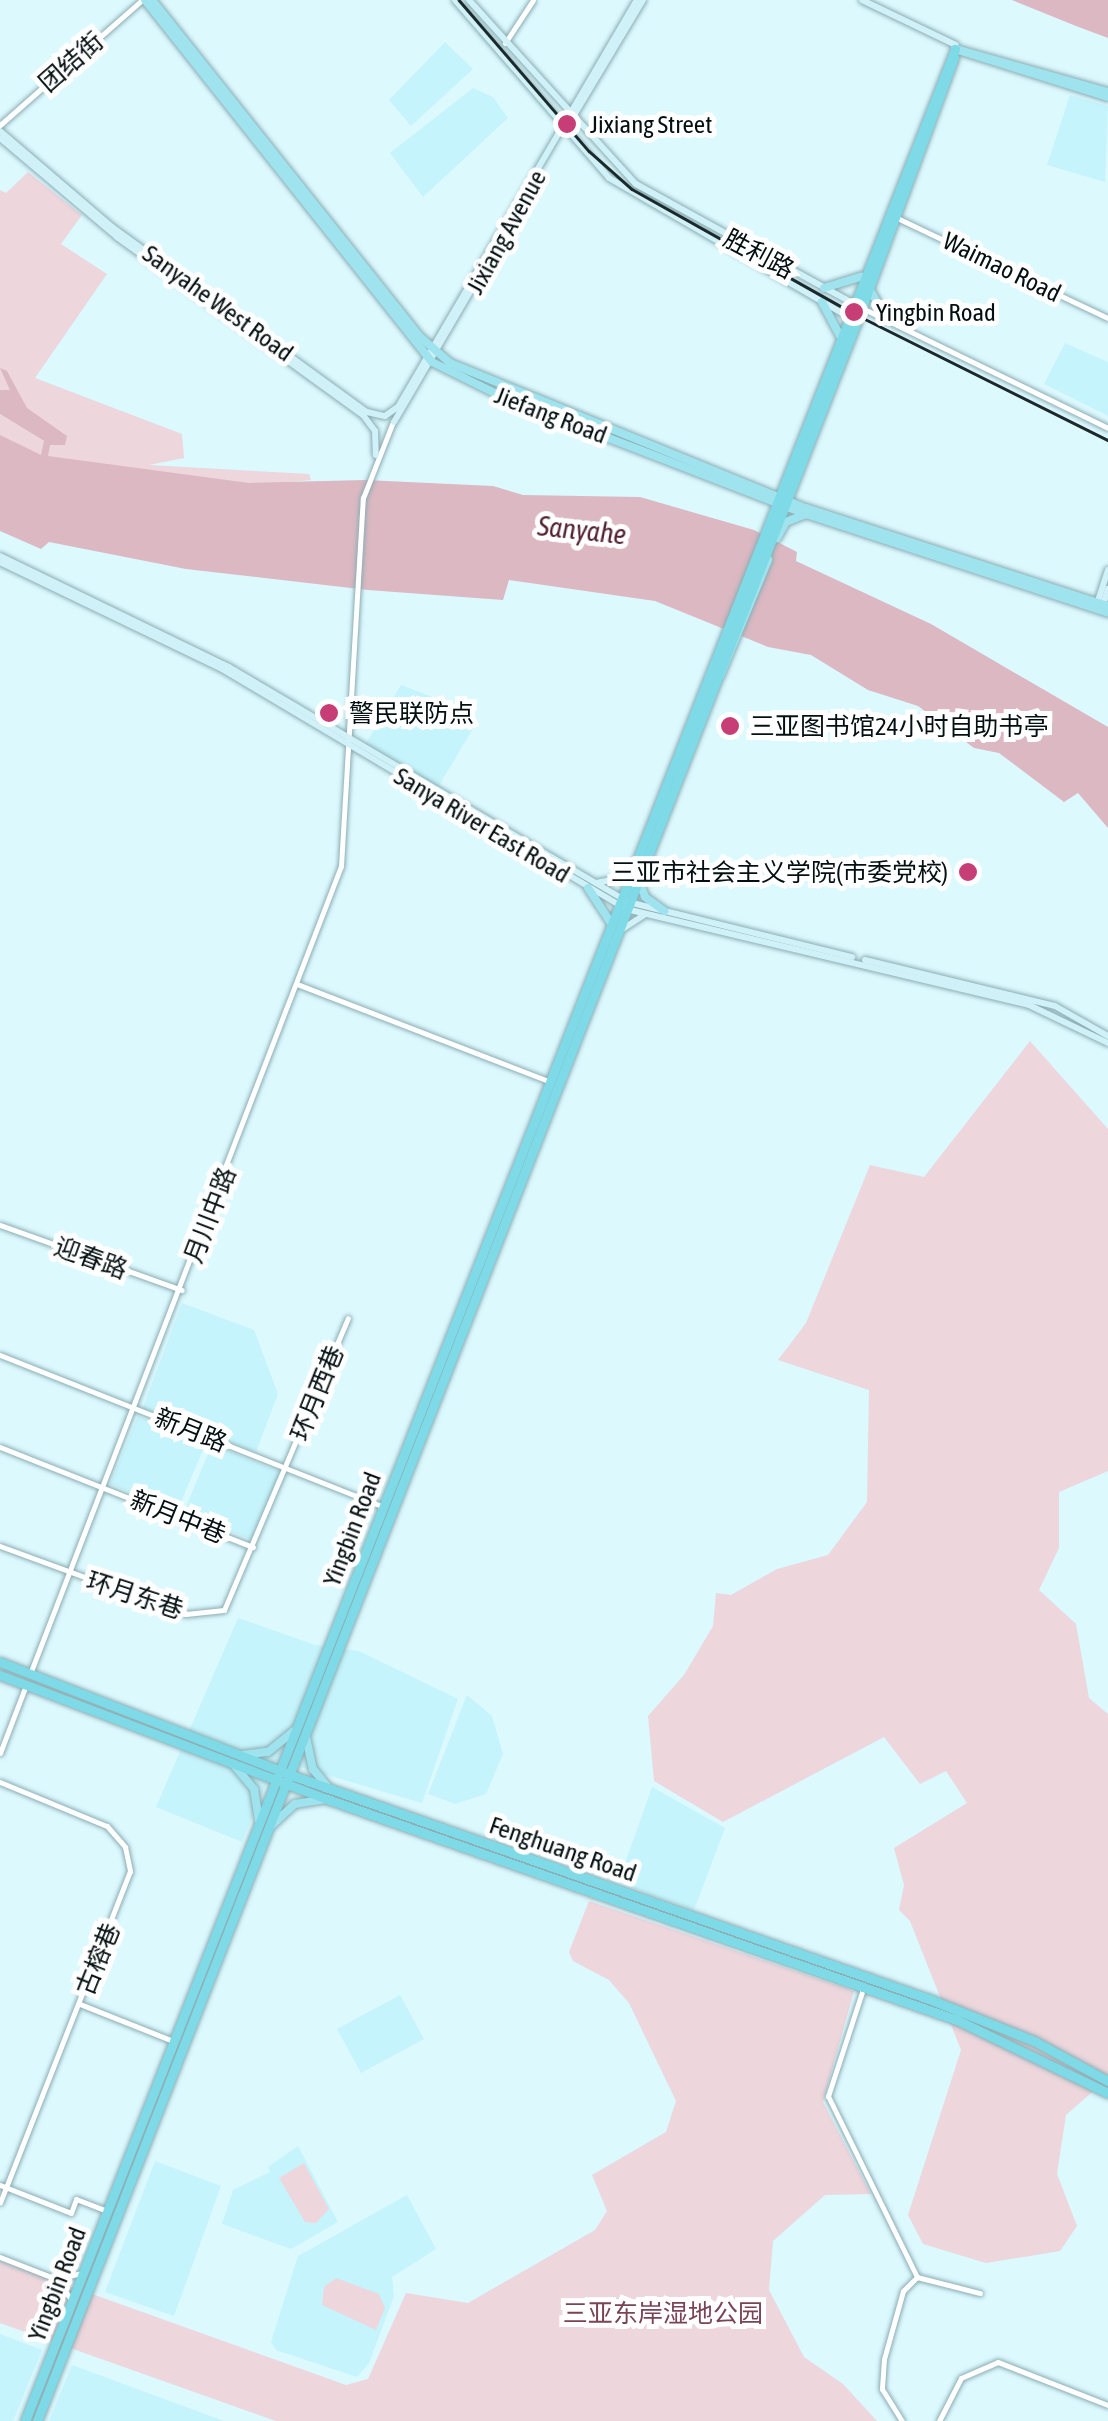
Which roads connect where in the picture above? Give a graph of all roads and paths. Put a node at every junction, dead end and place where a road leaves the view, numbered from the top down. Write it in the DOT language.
graph roads {
  1 [pos="143,0"];
  2 [pos="152,0"];
  3 [pos="455,0"];
  4 [pos="469,0"];
  5 [pos="533,0"];
  6 [pos="640,0"];
  7 [pos="862,0"];
  8 [pos="505,43"];
  9 [pos="956,47"];
  10 [pos="1108,95"];
  11 [pos="570,116"];
  12 [pos="563,130"];
  13 [pos="0,131"];
  14 [pos="896,217"];
  15 [pos="866,281"];
  16 [pos="824,288"];
  17 [pos="822,302"];
  18 [pos="857,306"];
  19 [pos="852,318"];
  20 [pos="1108,318"];
  21 [pos="887,320"];
  22 [pos="840,336"];
  23 [pos="432,355"];
  24 [pos="394,422"];
  25 [pos="1108,428"];
  26 [pos="375,458"];
  27 [pos="781,500"];
  28 [pos="806,514"];
  29 [pos="773,528"];
  30 [pos="0,559"];
  31 [pos="1108,570"];
  32 [pos="1108,589"];
  33 [pos="1102,608"];
  34 [pos="724,655"];
  35 [pos="346,736"];
  36 [pos="347,746"];
  37 [pos="633,876"];
  38 [pos="589,885"];
  39 [pos="623,903"];
  40 [pos="664,911"];
  41 [pos="650,914"];
  42 [pos="611,923"];
  43 [pos="614,938"];
  44 [pos="297,984"];
  45 [pos="1108,1040"];
  46 [pos="548,1081"];
  47 [pos="0,1225"];
  48 [pos="182,1290"];
  49 [pos="348,1318"];
  50 [pos="0,1355"];
  51 [pos="135,1408"];
  52 [pos="0,1448"];
  53 [pos="286,1468"];
  54 [pos="104,1488"];
  55 [pos="382,1506"];
  56 [pos="0,1546"];
  57 [pos="252,1547"];
  58 [pos="70,1573"];
  59 [pos="0,1662"];
  60 [pos="0,1675"];
  61 [pos="28,1680"];
  62 [pos="294,1731"];
  63 [pos="306,1737"];
  64 [pos="0,1753"];
  65 [pos="234,1758"];
  66 [pos="277,1775"];
  67 [pos="290,1779"];
  68 [pos="0,1782"];
  69 [pos="329,1794"];
  70 [pos="259,1821"];
  71 [pos="270,1827"];
  72 [pos="864,1986"];
  73 [pos="80,2004"];
  74 [pos="174,2040"];
  75 [pos="168,2056"];
  76 [pos="178,2062"];
  77 [pos="1108,2081"];
  78 [pos="170,2084"];
  79 [pos="1108,2093"];
  80 [pos="152,2096"];
  81 [pos="164,2100"];
  82 [pos="3,2186"];
  83 [pos="0,2202"];
  84 [pos="107,2211"];
  85 [pos="0,2257"];
  86 [pos="82,2272"];
  87 [pos="917,2276"];
  88 [pos="56,2279"];
  89 [pos="980,2293"];
  90 [pos="72,2300"];
  91 [pos="1108,2405"];
  92 [pos="25,2421"];
  93 [pos="37,2421"];
  94 [pos="902,2421"];
  95 [pos="939,2421"];
  1 -- 13 [label="street, 团结街"];
  1 -- 23 [label="main road, Jiefang Road"];
  2 -- 23 [label="main road, Jiefang Road"];
  3 -- 12 [label="main road, 胜利路"];
  4 -- 8 [label="main road, 胜利路"];
  5 -- 8 [label="street"];
  6 -- 11 [label="main road, Jixiang Avenue"];
  7 -- 9 [label="main road"];
  8 -- 11 [label="main road, 胜利路"];
  9 -- 10 [label="main road"];
  9 -- 14 [label="highway"];
  9 -- 15 [label="highway"];
  11 -- 12 [label="main road, Jixiang Avenue"];
  11 -- 16 [label="main road, 胜利路"];
  12 -- 17 [label="main road, 胜利路"];
  12 -- 23 [label="main road, Jixiang Avenue"];
  13 -- 23 [label="main road, Sanyahe West Road"];
  13 -- 26 [label="main road, Sanyahe West Road"];
  14 -- 15 [label="highway"];
  14 -- 20 [label="street, Waimao Road"];
  15 -- 16 [label="main road"];
  15 -- 18 [label="highway"];
  15 -- 21 [label="main road"];
  16 -- 18 [label="main road, 胜利路"];
  17 -- 19 [label="main road, 胜利路"];
  17 -- 22 [label="main road"];
  18 -- 19 [label="highway"];
  18 -- 21 [label="street, 胜利路"];
  19 -- 22 [label="highway"];
  19 -- 27 [label="highway"];
  21 -- 25 [label="street, 胜利路"];
  22 -- 27 [label="highway"];
  23 -- 24 [label="main road"];
  23 -- 27 [label="main road, Jiefang Road"];
  24 -- 26 [label="street, 月川中路"];
  26 -- 35 [label="street, 月川中路"];
  27 -- 28 [label="main road, Jiefang Road"];
  27 -- 29 [label="highway"];
  27 -- 33 [label="main road, Jiefang Road"];
  28 -- 29 [label="main road"];
  28 -- 33 [label="main road, Jiefang Road"];
  29 -- 34 [label="highway"];
  30 -- 35 [label="main road, Sanya River East Road"];
  30 -- 36 [label="main road, Sanya River East Road"];
  31 -- 33 [label="main road"];
  32 -- 33 [label="main road"];
  34 -- 37 [label="highway, Yingbin Road"];
  34 -- 37 [label="highway, Yingbin Road"];
  35 -- 36 [label="street, 月川中路"];
  35 -- 38 [label="main road, Sanya River East Road"];
  36 -- 38 [label="main road, Sanya River East Road"];
  36 -- 44 [label="street, 月川中路"];
  37 -- 38 [label="main road"];
  37 -- 39 [label="highway, Yingbin Road"];
  37 -- 40 [label="main road"];
  38 -- 39 [label="main road, Sanya River East Road"];
  38 -- 42 [label="main road"];
  39 -- 40 [label="main road, Sanya River East Road"];
  39 -- 41 [label="main road, Sanya River East Road"];
  39 -- 42 [label="highway, Yingbin Road"];
  39 -- 43 [label="highway, Yingbin Road"];
  40 -- 45 [label="main road, Sanya River East Road"];
  41 -- 43 [label="main road"];
  41 -- 45 [label="main road, Sanya River East Road"];
  42 -- 46 [label="highway, Yingbin Road"];
  43 -- 63 [label="highway, Yingbin Road"];
  44 -- 46 [label="street"];
  44 -- 48 [label="street, 月川中路"];
  46 -- 55 [label="highway, Yingbin Road"];
  47 -- 48 [label="street, 迎春路"];
  48 -- 51 [label="street, 月川中路"];
  49 -- 53 [label="street, 环月西巷"];
  50 -- 51 [label="street, 新月路"];
  51 -- 53 [label="street, 新月路"];
  51 -- 54 [label="street, 月川中路"];
  52 -- 54 [label="street, 新月中巷"];
  53 -- 55 [label="street, 新月路"];
  53 -- 57 [label="street, 环月东巷"];
  54 -- 57 [label="street, 新月中巷"];
  54 -- 58 [label="street, 月川中路"];
  55 -- 62 [label="highway, Yingbin Road"];
  56 -- 58 [label="street, 环月东巷"];
  57 -- 58 [label="street, 环月东巷"];
  58 -- 61 [label="street, 月川中路"];
  59 -- 61 [label="highway, Fenghuang Road"];
  60 -- 61 [label="highway, Fenghuang Road"];
  61 -- 64 [label="street, 月川中路"];
  61 -- 65 [label="highway, Fenghuang Road"];
  62 -- 65 [label="main road"];
  62 -- 66 [label="highway, Yingbin Road"];
  63 -- 67 [label="highway, Yingbin Road"];
  63 -- 69 [label="main road"];
  65 -- 66 [label="highway, Fenghuang Road"];
  65 -- 70 [label="main road"];
  66 -- 67 [label="highway, Fenghuang Road"];
  66 -- 70 [label="highway, Yingbin Road"];
  67 -- 69 [label="highway, Fenghuang Road"];
  67 -- 71 [label="highway, Yingbin Road"];
  68 -- 73 [label="street, 古榕巷"];
  69 -- 71 [label="main road"];
  69 -- 72 [label="highway, Fenghuang Road"];
  69 -- 77 [label="highway, Fenghuang Road"];
  70 -- 74 [label="highway, Yingbin Road"];
  71 -- 76 [label="highway, Yingbin Road"];
  72 -- 79 [label="highway, Fenghuang Road"];
  72 -- 87 [label="street"];
  73 -- 74 [label="street"];
  73 -- 82 [label="street, 古榕巷"];
  74 -- 75 [label="highway, Yingbin Road"];
  75 -- 76 [label="highway"];
  75 -- 78 [label="highway"];
  75 -- 80 [label="highway, Yingbin Road"];
  76 -- 78 [label="highway, Yingbin Road"];
  78 -- 81 [label="highway, Yingbin Road"];
  80 -- 81 [label="highway"];
  80 -- 84 [label="highway, Yingbin Road"];
  81 -- 93 [label="highway, Yingbin Road"];
  82 -- 83 [label="street, 古榕巷"];
  82 -- 84 [label="street"];
  84 -- 86 [label="highway, Yingbin Road"];
  85 -- 88 [label="street"];
  86 -- 88 [label="street"];
  86 -- 90 [label="highway, Yingbin Road"];
  87 -- 89 [label="street"];
  87 -- 94 [label="street"];
  88 -- 90 [label="street"];
  90 -- 92 [label="highway, Yingbin Road"];
  91 -- 95 [label="street"];
}
